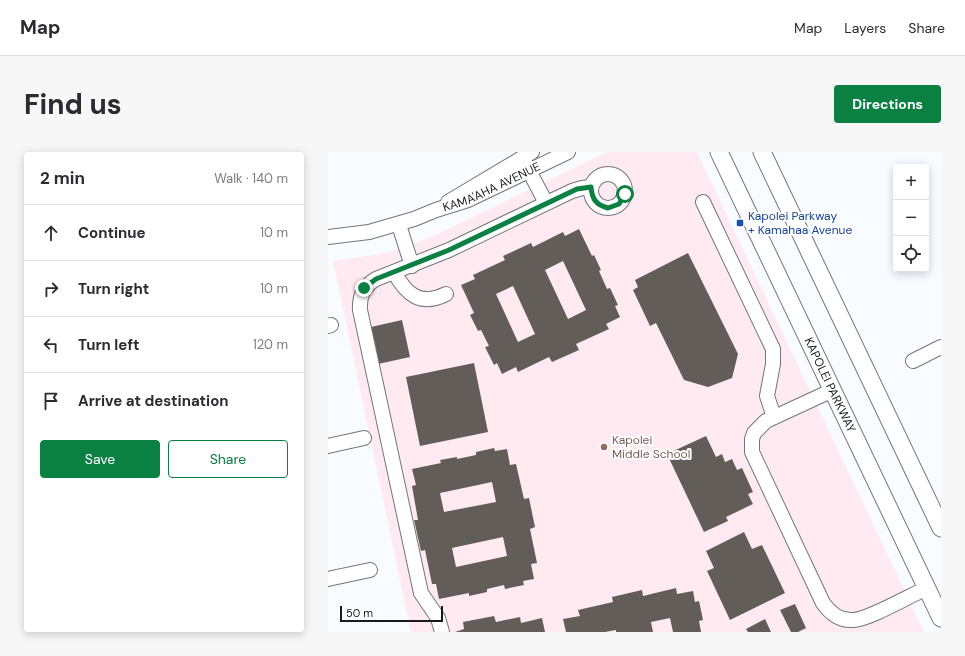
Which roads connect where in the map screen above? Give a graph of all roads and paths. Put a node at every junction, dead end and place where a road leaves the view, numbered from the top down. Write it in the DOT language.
graph roads {
  1 [pos="568,152"];
  2 [pos="719,152"];
  3 [pos="762,152"];
  4 [pos="527,155"];
  5 [pos="529,171"];
  6 [pos="591,187"];
  7 [pos="703,202"];
  8 [pos="546,203"];
  9 [pos="436,210"];
  10 [pos="399,225"];
  11 [pos="328,237"];
  12 [pos="412,266"];
  13 [pos="394,272"];
  14 [pos="446,294"];
  15 [pos="941,347"];
  16 [pos="913,361"];
  17 [pos="833,390"];
  18 [pos="774,417"];
  19 [pos="364,438"];
  20 [pos="328,446"];
  21 [pos="941,528"];
  22 [pos="370,570"];
  23 [pos="328,579"];
  24 [pos="927,588"];
  25 [pos="941,618"];
  26 [pos="442,632"];
  1 -- 5 [label="street, KAMA'AHA AVENUE"];
  2 -- 17 [label="main road, KAPOLEI PARKWAY"];
  3 -- 21 [label="main road"];
  4 -- 5 [label="street"];
  4 -- 9 [label="street, KAMA'AHA AVENUE"];
  5 -- 8 [label="street"];
  5 -- 9 [label="street, KAMA'AHA AVENUE"];
  6 -- 8 [label="street"];
  7 -- 18 [label="street"];
  8 -- 12 [label="street"];
  9 -- 10 [label="street, KAMA'AHA AVENUE"];
  10 -- 11 [label="street, KAMA'AHA AVENUE"];
  10 -- 12 [label="street"];
  12 -- 13 [label="street"];
  13 -- 14 [label="street"];
  13 -- 26 [label="street"];
  15 -- 16 [label="street"];
  17 -- 18 [label="street"];
  17 -- 24 [label="main road, KAPOLEI PARKWAY"];
  18 -- 24 [label="street"];
  19 -- 20 [label="street"];
  22 -- 23 [label="street"];
  24 -- 25 [label="main road, KAPOLEI PARKWAY"];
}
